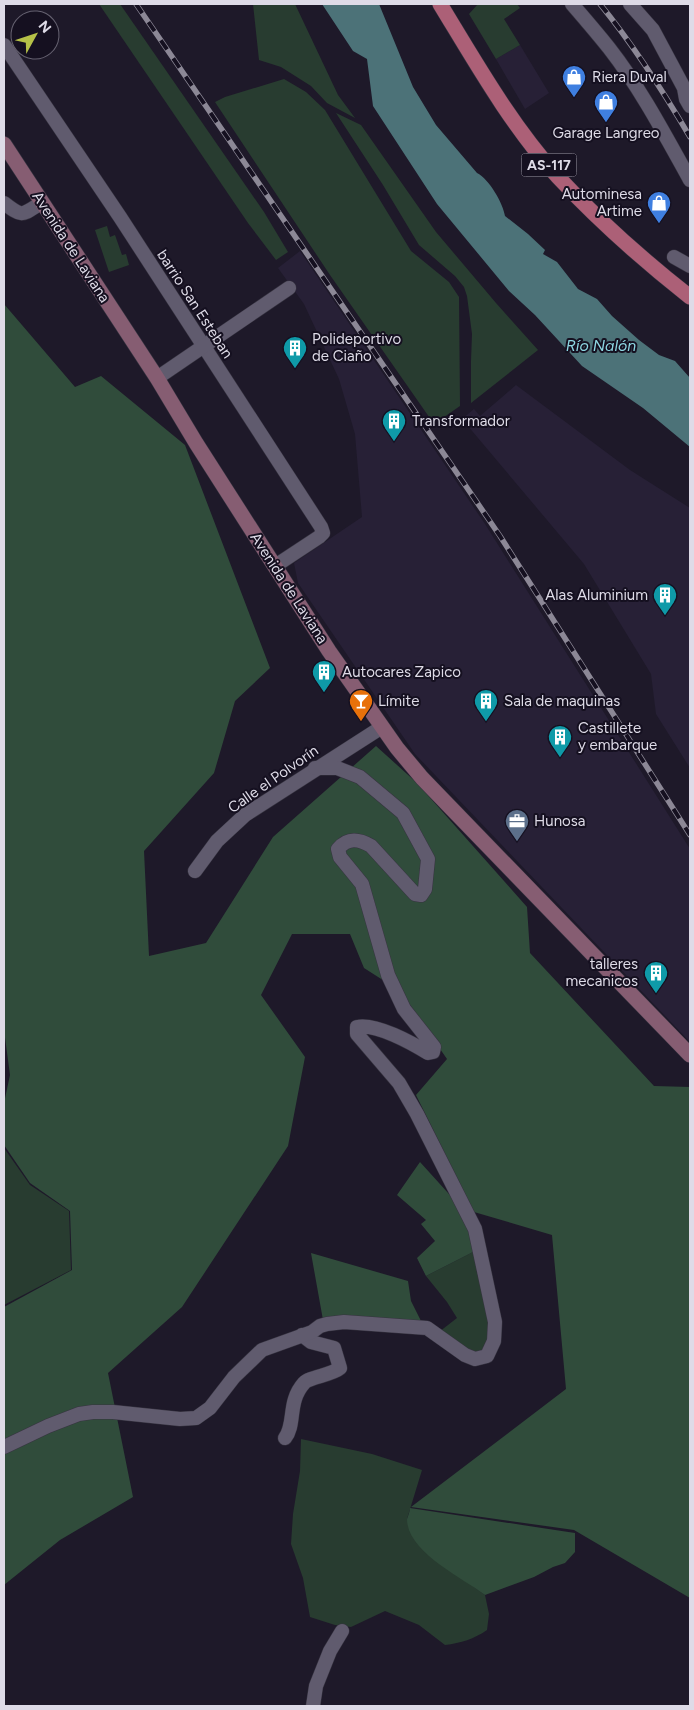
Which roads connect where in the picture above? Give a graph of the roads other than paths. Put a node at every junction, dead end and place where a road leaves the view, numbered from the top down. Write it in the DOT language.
graph roads {
  1 [pos="440,4"];
  2 [pos="572,4"];
  3 [pos="630,4"];
  4 [pos="4,45"];
  5 [pos="690,106"];
  6 [pos="4,144"];
  7 [pos="690,180"];
  8 [pos="4,203"];
  9 [pos="41,203"];
  10 [pos="674,257"];
  11 [pos="690,266"];
  12 [pos="289,288"];
  13 [pos="690,297"];
  14 [pos="203,347"];
  15 [pos="157,378"];
  16 [pos="275,566"];
  17 [pos="382,726"];
  18 [pos="315,768"];
  19 [pos="194,872"];
  20 [pos="690,1055"];
  21 [pos="302,1335"];
  22 [pos="285,1438"];
  23 [pos="4,1447"];
  24 [pos="342,1631"];
  25 [pos="313,1706"];
  1 -- 13 [label="main road, AS-117"];
  2 -- 7 [label="street"];
  3 -- 5 [label="street"];
  4 -- 14 [label="street, barrio San Esteban"];
  6 -- 9 [label="street, Avenida de Laviana"];
  8 -- 9 [label="street"];
  9 -- 15 [label="street, Avenida de Laviana"];
  10 -- 11 [label="street"];
  12 -- 14 [label="street"];
  14 -- 15 [label="street"];
  14 -- 16 [label="street, barrio San Esteban"];
  15 -- 16 [label="street, Avenida de Laviana"];
  16 -- 17 [label="street, Avenida de Laviana"];
  17 -- 18 [label="street, Calle el Polvorín"];
  17 -- 20 [label="street, Avenida de Laviana"];
  18 -- 19 [label="street, Calle el Polvorín"];
  18 -- 21 [label="street"];
  21 -- 22 [label="street"];
  21 -- 23 [label="street"];
  24 -- 25 [label="street"];
}
